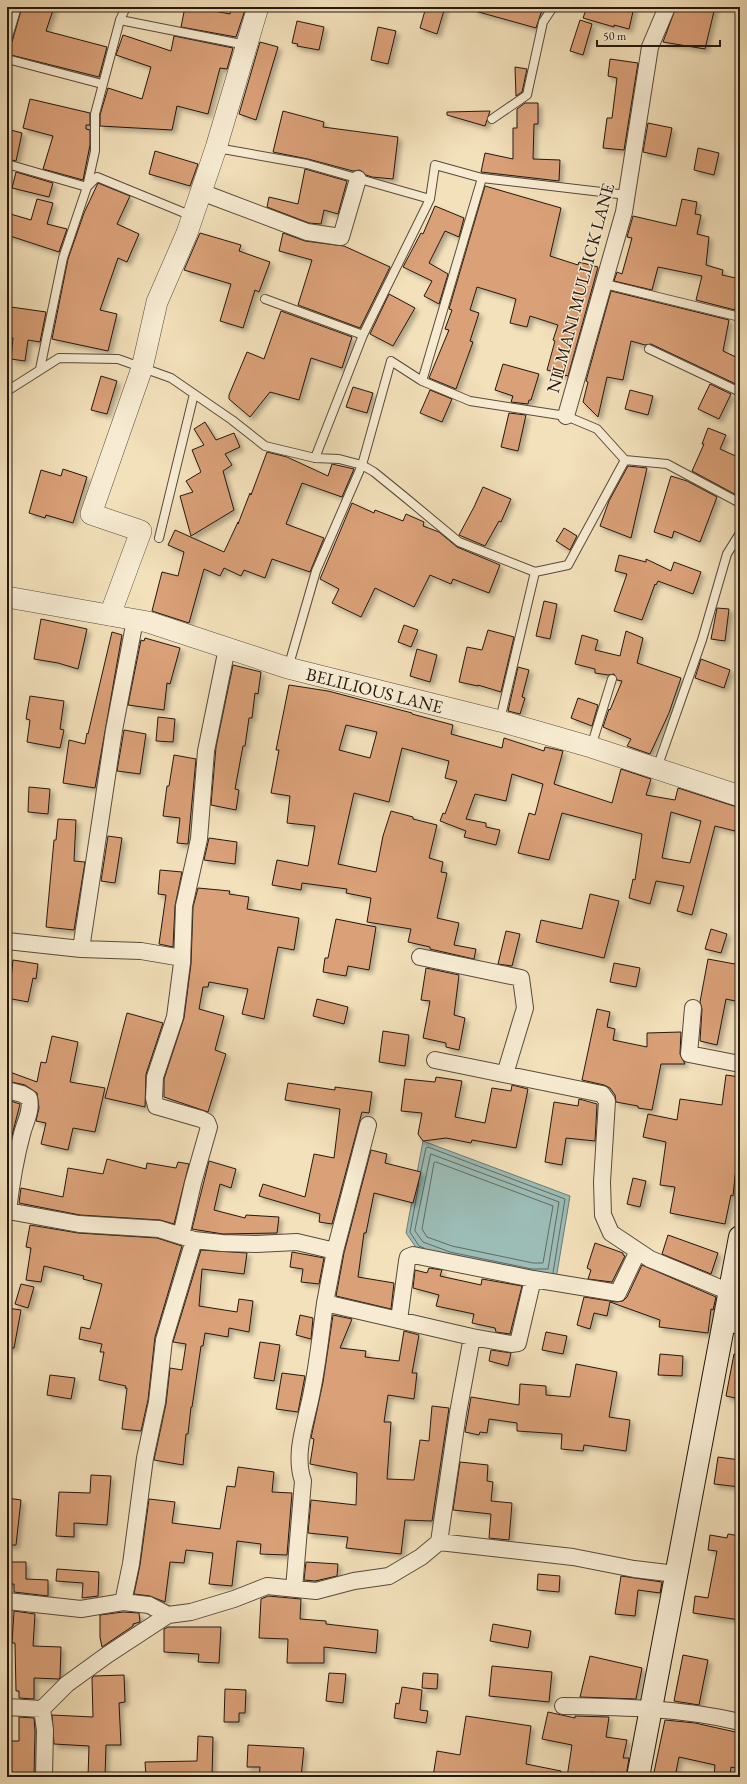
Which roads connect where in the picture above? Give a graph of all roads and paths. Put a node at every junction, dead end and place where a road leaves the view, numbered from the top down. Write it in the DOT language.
graph roads {
  1 [pos="17,7"];
  2 [pos="126,7"];
  3 [pos="258,7"];
  4 [pos="553,7"];
  5 [pos="667,7"];
  6 [pos="120,20"];
  7 [pos="249,37"];
  8 [pos="7,40"];
  9 [pos="7,59"];
  10 [pos="102,84"];
  11 [pos="492,119"];
  12 [pos="216,148"];
  13 [pos="7,164"];
  14 [pos="482,178"];
  15 [pos="358,179"];
  16 [pos="87,187"];
  17 [pos="201,192"];
  18 [pos="627,194"];
  19 [pos="430,199"];
  20 [pos="193,216"];
  21 [pos="605,284"];
  22 [pos="265,299"];
  23 [pos="740,317"];
  24 [pos="363,335"];
  25 [pos="649,349"];
  26 [pos="142,368"];
  27 [pos="40,369"];
  28 [pos="422,381"];
  29 [pos="7,391"];
  30 [pos="740,392"];
  31 [pos="194,394"];
  32 [pos="566,416"];
  33 [pos="315,458"];
  34 [pos="625,460"];
  35 [pos="362,465"];
  36 [pos="740,503"];
  37 [pos="740,533"];
  38 [pos="159,538"];
  39 [pos="535,572"];
  40 [pos="7,597"];
  41 [pos="110,615"];
  42 [pos="135,620"];
  43 [pos="227,648"];
  44 [pos="288,668"];
  45 [pos="612,679"];
  46 [pos="500,721"];
  47 [pos="591,747"];
  48 [pos="657,768"];
  49 [pos="740,796"];
  50 [pos="7,944"];
  51 [pos="81,949"];
  52 [pos="420,957"];
  53 [pos="182,958"];
  54 [pos="693,1008"];
  55 [pos="435,1060"];
  56 [pos="740,1064"];
  57 [pos="505,1074"];
  58 [pos="7,1090"];
  59 [pos="368,1126"];
  60 [pos="8,1211"];
  61 [pos="740,1237"];
  62 [pos="188,1238"];
  63 [pos="335,1251"];
  64 [pos="638,1251"];
  65 [pos="533,1279"];
  66 [pos="730,1292"];
  67 [pos="325,1303"];
  68 [pos="399,1320"];
  69 [pos="732,1325"];
  70 [pos="472,1337"];
  71 [pos="439,1542"];
  72 [pos="676,1574"];
  73 [pos="294,1589"];
  74 [pos="7,1601"];
  75 [pos="123,1602"];
  76 [pos="168,1615"];
  77 [pos="563,1706"];
  78 [pos="7,1707"];
  79 [pos="42,1709"];
  80 [pos="650,1709"];
  81 [pos="740,1722"];
  82 [pos="44,1777"];
  83 [pos="638,1777"];
  1 -- 8 [label="lane"];
  2 -- 6 [label="lane"];
  3 -- 7 [label="street"];
  4 -- 11 [label="lane"];
  5 -- 18 [label="street, NILMANI MULLICK LANE"];
  6 -- 7 [label="lane"];
  6 -- 10 [label="lane"];
  7 -- 12 [label="street"];
  9 -- 10 [label="lane"];
  10 -- 16 [label="lane"];
  12 -- 15 [label="lane"];
  12 -- 17 [label="street"];
  13 -- 16 [label="lane"];
  14 -- 18 [label="lane"];
  14 -- 19 [label="lane"];
  14 -- 28 [label="lane"];
  15 -- 17 [label="street"];
  15 -- 19 [label="lane"];
  16 -- 20 [label="lane"];
  16 -- 27 [label="lane"];
  17 -- 20 [label="street"];
  18 -- 21 [label="street, NILMANI MULLICK LANE"];
  19 -- 24 [label="lane"];
  20 -- 26 [label="street"];
  21 -- 23 [label="lane"];
  21 -- 32 [label="street, NILMANI MULLICK LANE"];
  22 -- 24 [label="lane"];
  24 -- 33 [label="lane"];
  25 -- 30 [label="lane"];
  26 -- 27 [label="lane"];
  26 -- 31 [label="lane"];
  26 -- 41 [label="street"];
  27 -- 29 [label="lane"];
  28 -- 32 [label="lane"];
  28 -- 35 [label="lane"];
  31 -- 33 [label="lane"];
  31 -- 38 [label="lane"];
  32 -- 34 [label="lane"];
  33 -- 35 [label="lane"];
  34 -- 36 [label="lane"];
  34 -- 39 [label="lane"];
  35 -- 39 [label="lane"];
  35 -- 44 [label="lane"];
  37 -- 48 [label="lane"];
  39 -- 46 [label="lane"];
  40 -- 41 [label="street, BELILIOUS LANE"];
  41 -- 42 [label="street, BELILIOUS LANE"];
  42 -- 43 [label="street, BELILIOUS LANE"];
  42 -- 51 [label="street"];
  43 -- 44 [label="street, BELILIOUS LANE"];
  43 -- 53 [label="street"];
  44 -- 46 [label="street, BELILIOUS LANE"];
  45 -- 47 [label="lane"];
  46 -- 47 [label="street, BELILIOUS LANE"];
  47 -- 48 [label="street, BELILIOUS LANE"];
  48 -- 49 [label="street, BELILIOUS LANE"];
  50 -- 51 [label="street"];
  51 -- 53 [label="street"];
  52 -- 57 [label="street"];
  53 -- 62 [label="street"];
  54 -- 56 [label="street"];
  55 -- 57 [label="street"];
  57 -- 64 [label="street"];
  58 -- 60 [label="street"];
  59 -- 63 [label="street"];
  60 -- 62 [label="street"];
  61 -- 66 [label="main road"];
  62 -- 63 [label="street"];
  62 -- 75 [label="street"];
  63 -- 67 [label="street"];
  64 -- 65 [label="street"];
  64 -- 66 [label="street"];
  65 -- 68 [label="street"];
  65 -- 70 [label="street"];
  66 -- 69 [label="main road"];
  67 -- 68 [label="street"];
  67 -- 73 [label="street"];
  68 -- 70 [label="street"];
  69 -- 72 [label="main road"];
  70 -- 71 [label="street"];
  71 -- 72 [label="street"];
  71 -- 73 [label="street"];
  72 -- 80 [label="main road"];
  73 -- 76 [label="street"];
  74 -- 75 [label="street"];
  75 -- 76 [label="street"];
  76 -- 79 [label="street"];
  77 -- 80 [label="street"];
  78 -- 79 [label="street"];
  79 -- 82 [label="street"];
  80 -- 81 [label="street"];
  80 -- 83 [label="main road"];
}
